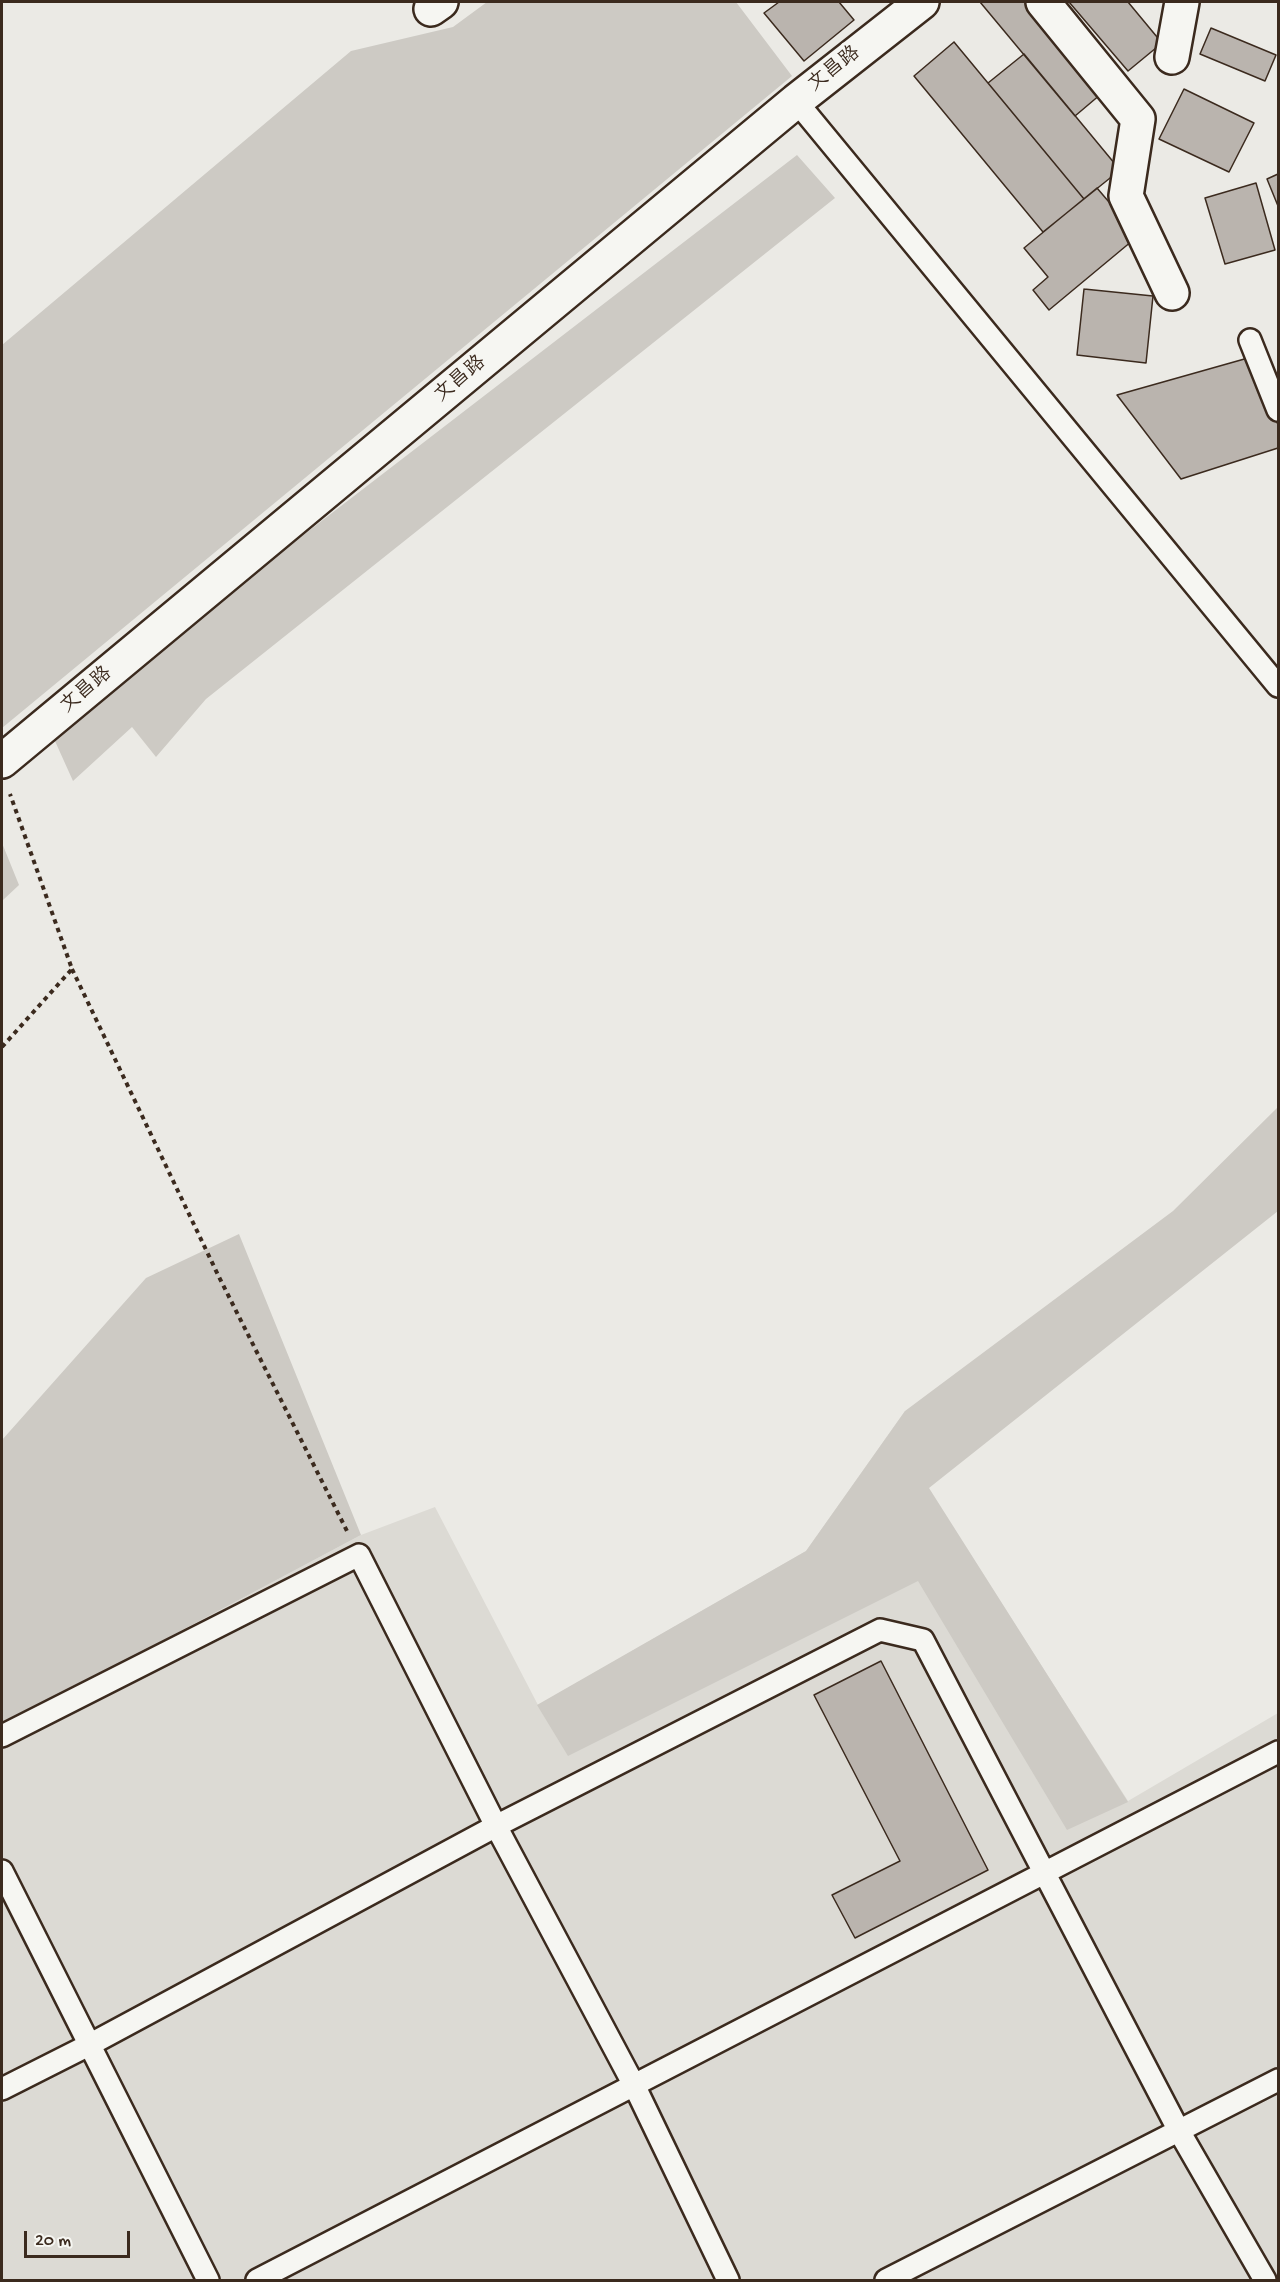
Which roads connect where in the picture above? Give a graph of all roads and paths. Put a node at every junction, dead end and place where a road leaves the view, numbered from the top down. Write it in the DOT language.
graph roads {
  1 [pos="922,2"];
  2 [pos="1043,2"];
  3 [pos="1182,2"];
  4 [pos="1172,57"];
  5 [pos="796,100"];
  6 [pos="1172,293"];
  7 [pos="1250,340"];
  8 [pos="1278,410"];
  9 [pos="1278,686"];
  10 [pos="2,761"];
  11 [pos="10,793"];
  12 [pos="72,969"];
  13 [pos="2,1047"];
  14 [pos="359,1555"];
  15 [pos="2,1736"];
  16 [pos="1278,1752"];
  17 [pos="496,1826"];
  18 [pos="2,1871"];
  19 [pos="1044,1873"];
  20 [pos="89,2044"];
  21 [pos="1278,2079"];
  22 [pos="635,2087"];
  23 [pos="2,2089"];
  24 [pos="1179,2131"];
  25 [pos="208,2280"];
  26 [pos="257,2280"];
  27 [pos="728,2280"];
  28 [pos="886,2280"];
  29 [pos="1264,2280"];
  1 -- 5 [label="main road, 文昌路"];
  2 -- 6 [label="main road"];
  3 -- 4 [label="main road"];
  5 -- 9 [label="lane"];
  5 -- 10 [label="main road, 文昌路"];
  7 -- 8 [label="lane"];
  11 -- 12 [label="path"];
  12 -- 13 [label="path"];
  12 -- 14 [label="path"];
  14 -- 15 [label="lane"];
  14 -- 17 [label="lane"];
  16 -- 19 [label="lane"];
  17 -- 19 [label="lane"];
  17 -- 20 [label="lane"];
  17 -- 22 [label="lane"];
  18 -- 20 [label="lane"];
  19 -- 22 [label="lane"];
  19 -- 24 [label="lane"];
  20 -- 23 [label="lane"];
  20 -- 25 [label="lane"];
  21 -- 24 [label="lane"];
  22 -- 26 [label="lane"];
  22 -- 27 [label="lane"];
  24 -- 28 [label="lane"];
  24 -- 29 [label="lane"];
}
